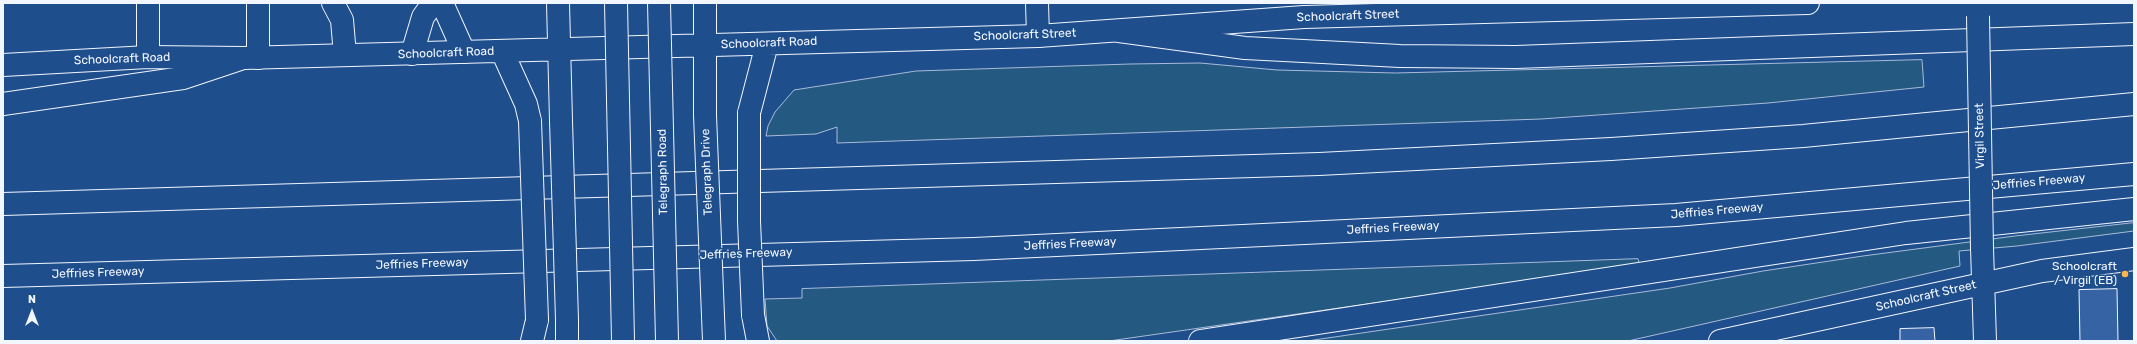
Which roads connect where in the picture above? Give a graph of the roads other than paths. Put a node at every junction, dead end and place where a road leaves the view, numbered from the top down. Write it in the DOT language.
graph roads {
  1 [pos="148,3"];
  2 [pos="258,3"];
  3 [pos="333,3"];
  4 [pos="433,3"];
  5 [pos="442,3"];
  6 [pos="558,3"];
  7 [pos="616,3"];
  8 [pos="659,3"];
  9 [pos="705,3"];
  10 [pos="1037,3"];
  11 [pos="1808,3"];
  12 [pos="1461,8"];
  13 [pos="1978,9"];
  14 [pos="1119,31"];
  15 [pos="2134,34"];
  16 [pos="1038,36"];
  17 [pos="888,40"];
  18 [pos="767,44"];
  19 [pos="704,46"];
  20 [pos="560,49"];
  21 [pos="502,51"];
  22 [pos="464,52"];
  23 [pos="412,54"];
  24 [pos="345,56"];
  25 [pos="148,57"];
  26 [pos="251,58"];
  27 [pos="3,65"];
  28 [pos="3,104"];
  29 [pos="2134,104"];
  30 [pos="2134,174"];
  31 [pos="3,204"];
  32 [pos="2134,209"];
  33 [pos="2134,258"];
  34 [pos="3,276"];
  35 [pos="1982,283"];
  36 [pos="532,341"];
  37 [pos="568,341"];
  38 [pos="623,341"];
  39 [pos="667,341"];
  40 [pos="714,341"];
  41 [pos="758,341"];
  42 [pos="1200,341"];
  43 [pos="1720,341"];
  44 [pos="1985,341"];
  1 -- 25 [label="main road"];
  2 -- 26 [label="main road"];
  3 -- 24 [label="main road"];
  4 -- 23 [label="main road"];
  5 -- 22 [label="main road"];
  6 -- 20 [label="main road"];
  7 -- 38 [label="main road, bridge"];
  8 -- 39 [label="main road, Telegraph Road, bridge"];
  9 -- 19 [label="main road, Telegraph Drive"];
  10 -- 16 [label="main road"];
  11 -- 12 [label="main road, Schoolcraft Street"];
  12 -- 14 [label="main road, Schoolcraft Street"];
  13 -- 35 [label="main road, Virgil Street, bridge"];
  14 -- 15 [label="main road"];
  14 -- 16 [label="main road, Schoolcraft Street"];
  16 -- 17 [label="main road, Schoolcraft Street"];
  17 -- 18 [label="main road, Schoolcraft Road"];
  18 -- 19 [label="main road, Schoolcraft Road"];
  18 -- 41 [label="main road, bridge"];
  19 -- 20 [label="main road, Schoolcraft Road"];
  19 -- 40 [label="main road, Telegraph Drive, bridge"];
  20 -- 21 [label="main road, Schoolcraft Road"];
  20 -- 37 [label="main road, bridge"];
  21 -- 22 [label="main road, Schoolcraft Road"];
  21 -- 36 [label="main road, bridge"];
  22 -- 23 [label="main road, Schoolcraft Road"];
  23 -- 24 [label="main road, Schoolcraft Road"];
  24 -- 26 [label="main road, Schoolcraft Road"];
  25 -- 26 [label="main road, Schoolcraft Road"];
  25 -- 27 [label="main road, Schoolcraft Road"];
  26 -- 28 [label="main road"];
  29 -- 31 [label="main road"];
  30 -- 34 [label="main road, Jeffries Freeway"];
  32 -- 42 [label="main road"];
  33 -- 35 [label="main road, Schoolcraft Street"];
  35 -- 43 [label="main road, Schoolcraft Street"];
  35 -- 44 [label="main road, Virgil Street"];
}
